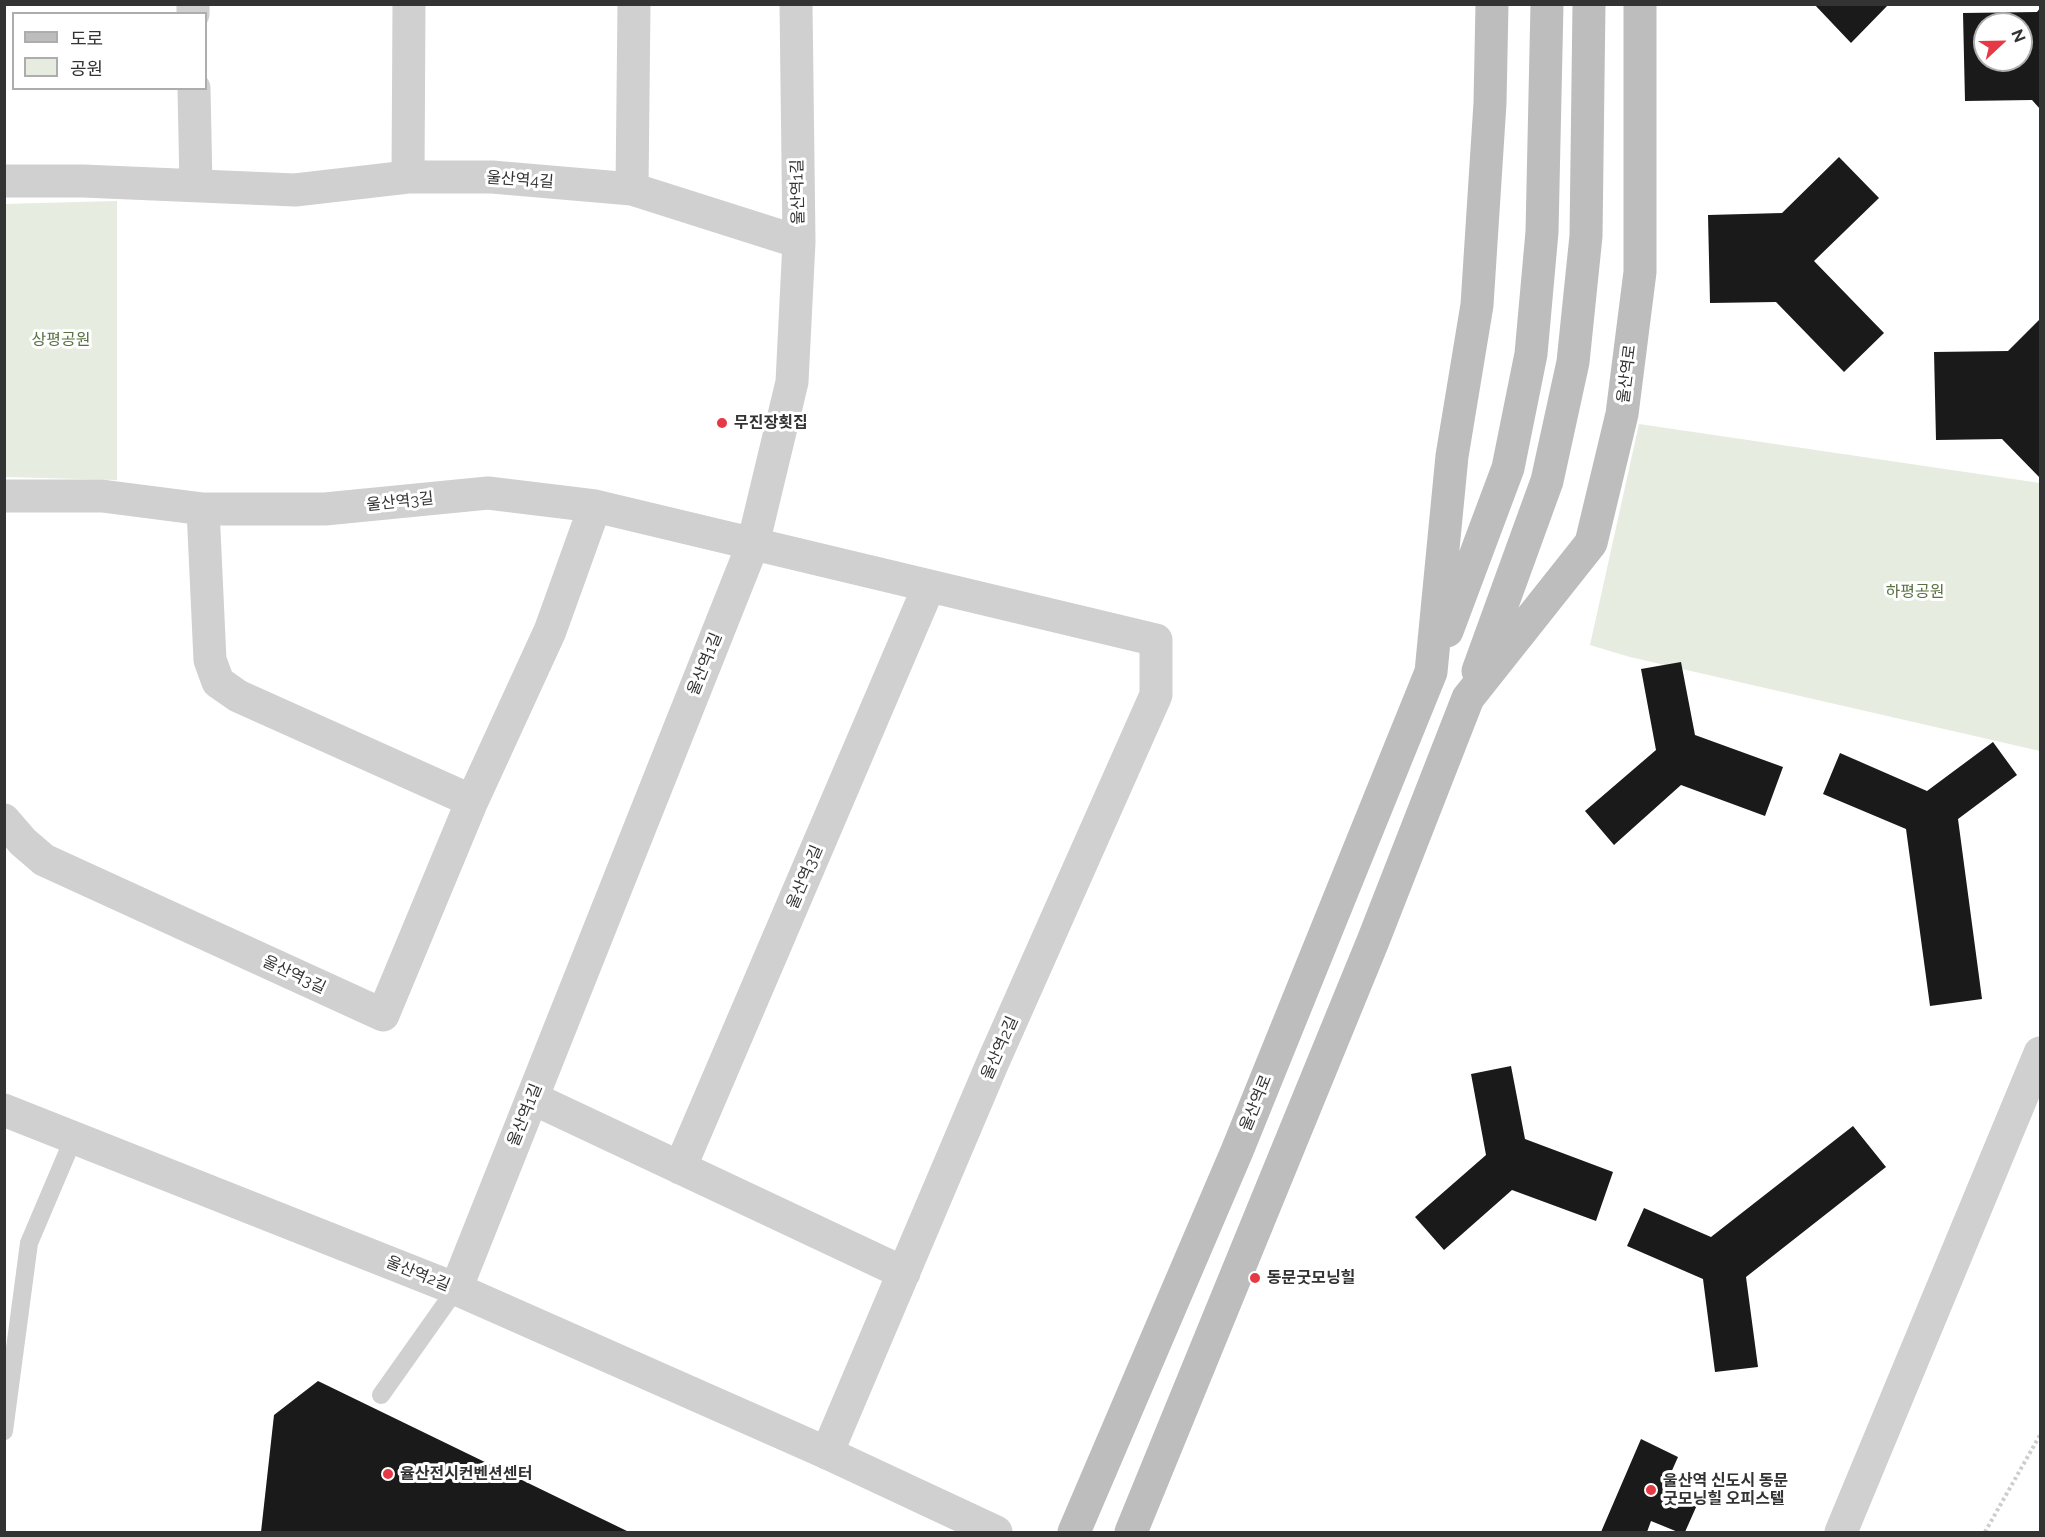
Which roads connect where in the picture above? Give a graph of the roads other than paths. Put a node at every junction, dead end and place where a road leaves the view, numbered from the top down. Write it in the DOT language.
graph roads {
  1 [pos="409,4"];
  2 [pos="634,4"];
  3 [pos="796,4"];
  4 [pos="1492,4"];
  5 [pos="1547,4"];
  6 [pos="1589,4"];
  7 [pos="1640,4"];
  8 [pos="194,90"];
  9 [pos="408,177"];
  10 [pos="4,181"];
  11 [pos="196,186"];
  12 [pos="632,189"];
  13 [pos="799,242"];
  14 [pos="4,496"];
  15 [pos="595,506"];
  16 [pos="203,508"];
  17 [pos="753,544"];
  18 [pos="929,586"];
  19 [pos="1156,640"];
  20 [pos="1431,672"];
  21 [pos="1468,698"];
  22 [pos="472,801"];
  23 [pos="4,820"];
  24 [pos="2040,1053"];
  25 [pos="532,1098"];
  26 [pos="4,1110"];
  27 [pos="74,1137"];
  28 [pos="680,1168"];
  29 [pos="904,1273"];
  30 [pos="456,1289"];
  31 [pos="381,1395"];
  32 [pos="4,1431"];
  33 [pos="827,1453"];
  34 [pos="996,1533"];
  35 [pos="1074,1533"];
  36 [pos="1131,1533"];
  37 [pos="1841,1533"];
  1 -- 9 [label="street"];
  2 -- 12 [label="street"];
  3 -- 13 [label="street, 울산역1길"];
  4 -- 20 [label="main road, 울산역로"];
  5 -- 20 [label="main road, 울산역로"];
  6 -- 21 [label="main road, 울산역로"];
  7 -- 21 [label="main road, 울산역로"];
  8 -- 11 [label="street"];
  9 -- 11 [label="street, 울산역4길"];
  9 -- 12 [label="street, 울산역4길"];
  10 -- 11 [label="street, 울산역4길"];
  12 -- 13 [label="street, 울산역4길"];
  13 -- 17 [label="street, 울산역1길"];
  14 -- 16 [label="street, 울산역3길"];
  15 -- 16 [label="street, 울산역3길"];
  15 -- 17 [label="street, 울산역3길"];
  15 -- 22 [label="street, 울산역3길"];
  16 -- 22 [label="street"];
  17 -- 18 [label="street, 울산역3길"];
  17 -- 25 [label="street, 울산역1길"];
  18 -- 19 [label="street, 울산역3길"];
  18 -- 28 [label="street, 울산역3길"];
  19 -- 29 [label="street, 울산역2길"];
  20 -- 35 [label="main road, 울산역로"];
  21 -- 36 [label="main road, 울산역로"];
  22 -- 23 [label="street, 울산역3길"];
  24 -- 37 [label="street"];
  25 -- 28 [label="street"];
  25 -- 30 [label="street, 울산역1길"];
  26 -- 27 [label="street, 울산역2길"];
  27 -- 30 [label="street, 울산역2길"];
  27 -- 32 [label="lane"];
  28 -- 29 [label="street"];
  29 -- 33 [label="street, 울산역2길"];
  30 -- 31 [label="lane"];
  30 -- 33 [label="street, 울산역2길"];
  33 -- 34 [label="street, 울산역2길"];
}
